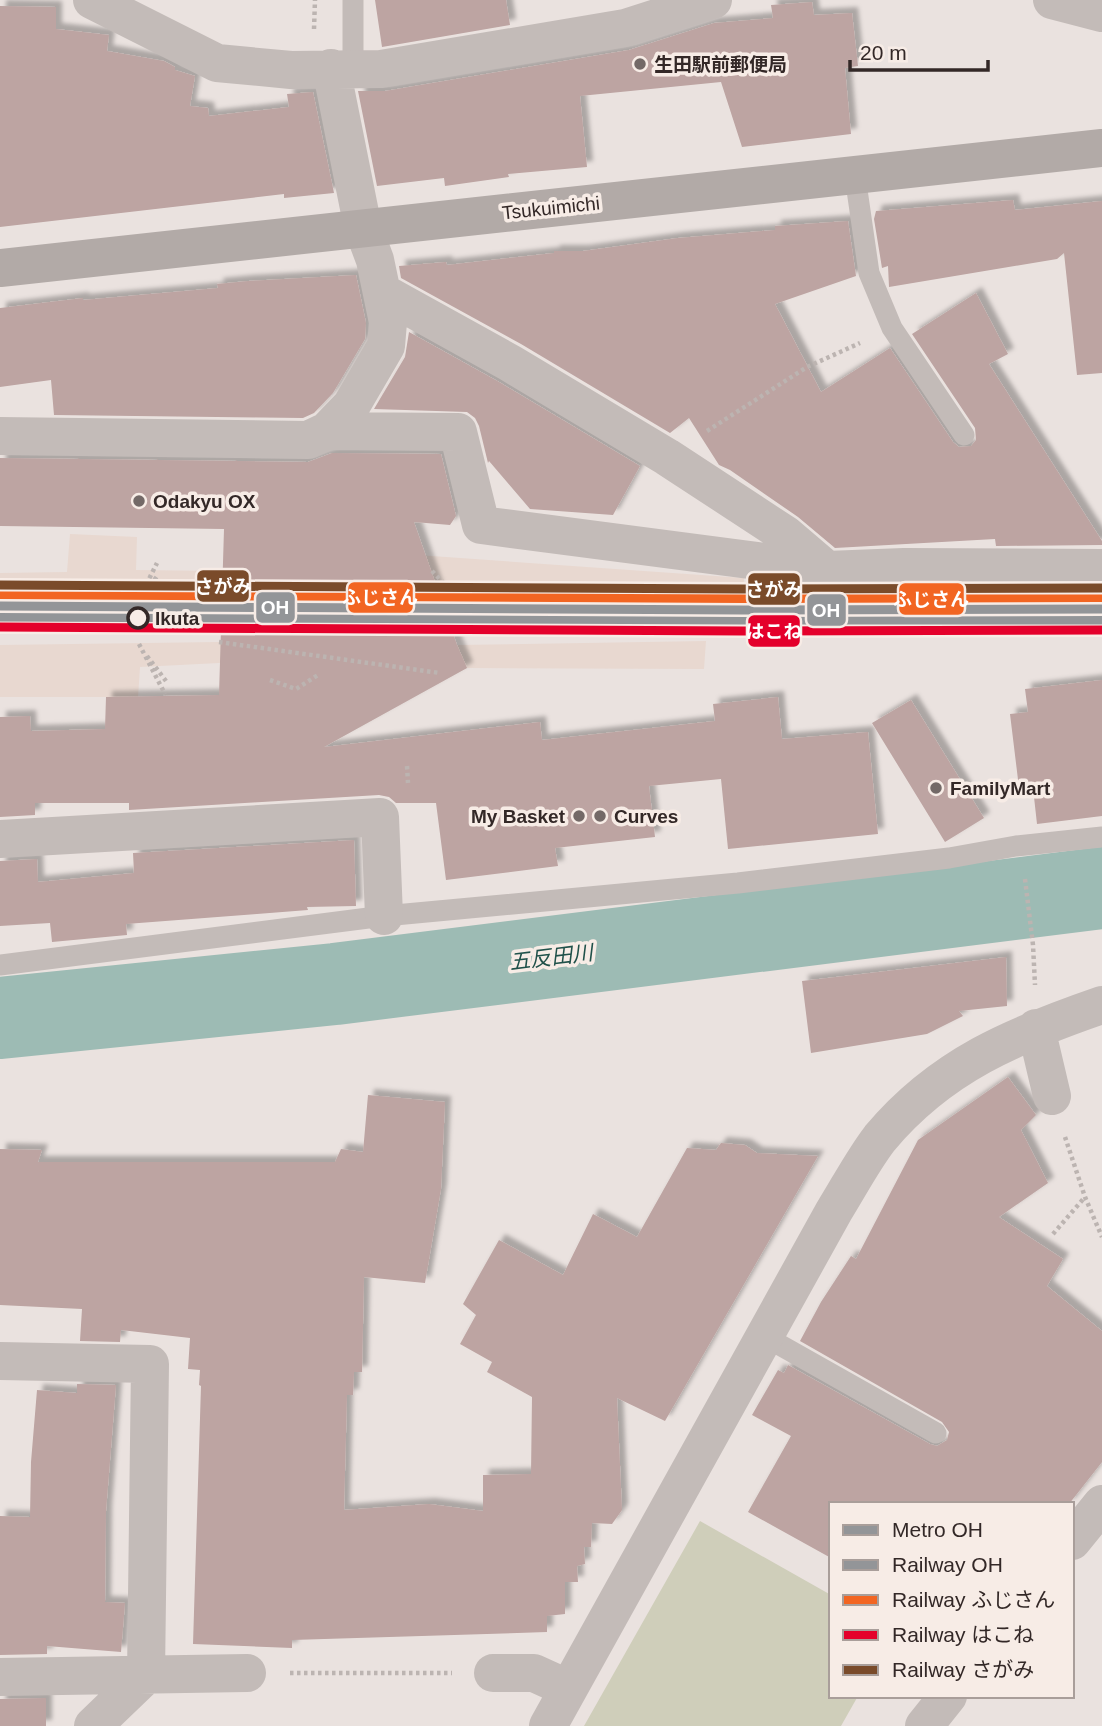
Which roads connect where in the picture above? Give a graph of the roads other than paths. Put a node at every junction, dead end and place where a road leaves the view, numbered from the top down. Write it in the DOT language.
graph roads {
  1 [pos="93,0"];
  2 [pos="354,0"];
  3 [pos="713,0"];
  4 [pos="1052,0"];
  5 [pos="1097,8"];
  6 [pos="332,57"];
  7 [pos="1102,148"];
  8 [pos="855,176"];
  9 [pos="363,228"];
  10 [pos="0,268"];
  11 [pos="382,292"];
  12 [pos="327,431"];
  13 [pos="964,435"];
  14 [pos="0,436"];
  15 [pos="1102,568"];
  16 [pos="827,570"];
  17 [pos="1102,837"];
  18 [pos="0,839"];
  19 [pos="384,916"];
  20 [pos="0,965"];
  21 [pos="1102,1005"];
  22 [pos="1036,1028"];
  23 [pos="1052,1096"];
  24 [pos="764,1336"];
  25 [pos="0,1361"];
  26 [pos="936,1433"];
  27 [pos="1102,1504"];
  28 [pos="1074,1539"];
  29 [pos="247,1673"];
  30 [pos="493,1673"];
  31 [pos="146,1675"];
  32 [pos="0,1677"];
  33 [pos="567,1688"];
  34 [pos="946,1698"];
  35 [pos="93,1726"];
  36 [pos="548,1726"];
  37 [pos="925,1726"];
  1 -- 6 [label="street"];
  2 -- 6 [label="lane"];
  3 -- 6 [label="street"];
  4 -- 5 [label="street"];
  6 -- 9 [label="street"];
  7 -- 8 [label="main road, Tsukuimichi"];
  8 -- 9 [label="main road, Tsukuimichi"];
  8 -- 13 [label="lane"];
  9 -- 10 [label="main road, Tsukuimichi"];
  9 -- 11 [label="street"];
  11 -- 12 [label="street"];
  11 -- 16 [label="street"];
  12 -- 14 [label="street"];
  12 -- 16 [label="street"];
  15 -- 16 [label="street"];
  17 -- 19 [label="lane"];
  18 -- 19 [label="street"];
  19 -- 20 [label="lane"];
  21 -- 22 [label="street"];
  22 -- 23 [label="street"];
  22 -- 24 [label="street"];
  24 -- 26 [label="lane"];
  24 -- 33 [label="street"];
  25 -- 31 [label="street"];
  27 -- 28 [label="street"];
  29 -- 31 [label="street"];
  30 -- 33 [label="street"];
  31 -- 32 [label="street"];
  31 -- 35 [label="street"];
  33 -- 36 [label="street"];
  34 -- 37 [label="street"];
}
